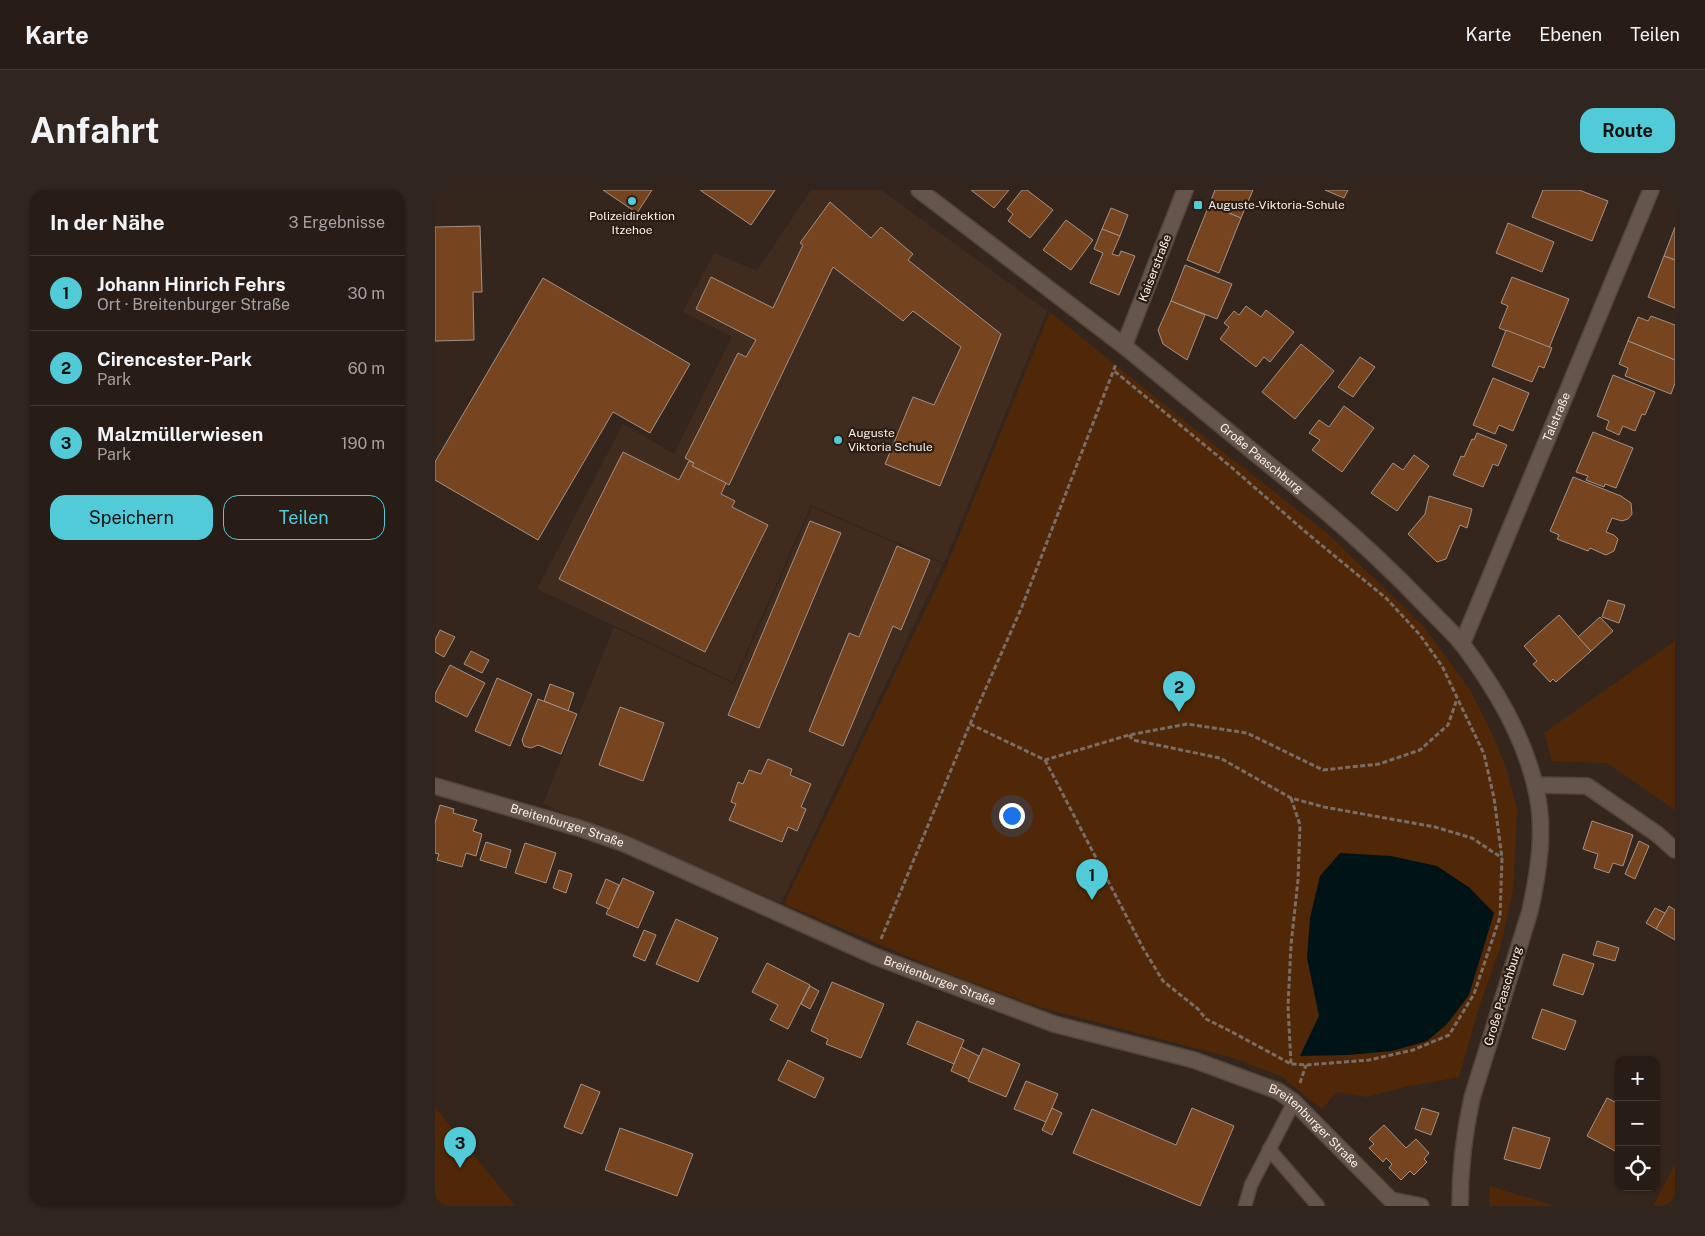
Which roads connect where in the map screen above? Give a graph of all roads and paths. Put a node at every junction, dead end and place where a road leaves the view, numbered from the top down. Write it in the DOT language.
graph roads {
  1 [pos="919,190"];
  2 [pos="1185,190"];
  3 [pos="1651,190"];
  4 [pos="1124,346"];
  5 [pos="1113,370"];
  6 [pos="1462,644"];
  7 [pos="1457,699"];
  8 [pos="970,724"];
  9 [pos="1129,735"];
  10 [pos="1045,760"];
  11 [pos="1535,785"];
  12 [pos="435,786"];
  13 [pos="1291,798"];
  14 [pos="1675,850"];
  15 [pos="1502,858"];
  16 [pos="874,956"];
  17 [pos="1291,1064"];
  18 [pos="1293,1102"];
  19 [pos="1269,1149"];
  20 [pos="1245,1206"];
  21 [pos="1318,1206"];
  22 [pos="1421,1206"];
  23 [pos="1460,1206"];
  1 -- 4 [label="street, Große Paaschburg"];
  2 -- 4 [label="street, Kaiserstraße"];
  3 -- 6 [label="street, Talstraße"];
  4 -- 5 [label="path"];
  4 -- 6 [label="street, Große Paaschburg"];
  5 -- 7 [label="path"];
  5 -- 8 [label="path"];
  6 -- 11 [label="street, Große Paaschburg"];
  7 -- 9 [label="path"];
  7 -- 15 [label="path"];
  8 -- 10 [label="path"];
  8 -- 16 [label="path"];
  9 -- 10 [label="path"];
  9 -- 13 [label="path"];
  10 -- 17 [label="path"];
  11 -- 14 [label="street"];
  11 -- 23 [label="street, Große Paaschburg"];
  12 -- 16 [label="street, Breitenburger Straße"];
  13 -- 15 [label="path"];
  13 -- 17 [label="path"];
  15 -- 17 [label="path"];
  16 -- 18 [label="street, Breitenburger Straße"];
  18 -- 19 [label="lane"];
  18 -- 22 [label="street, Breitenburger Straße"];
  19 -- 20 [label="lane"];
  19 -- 21 [label="lane"];
}
